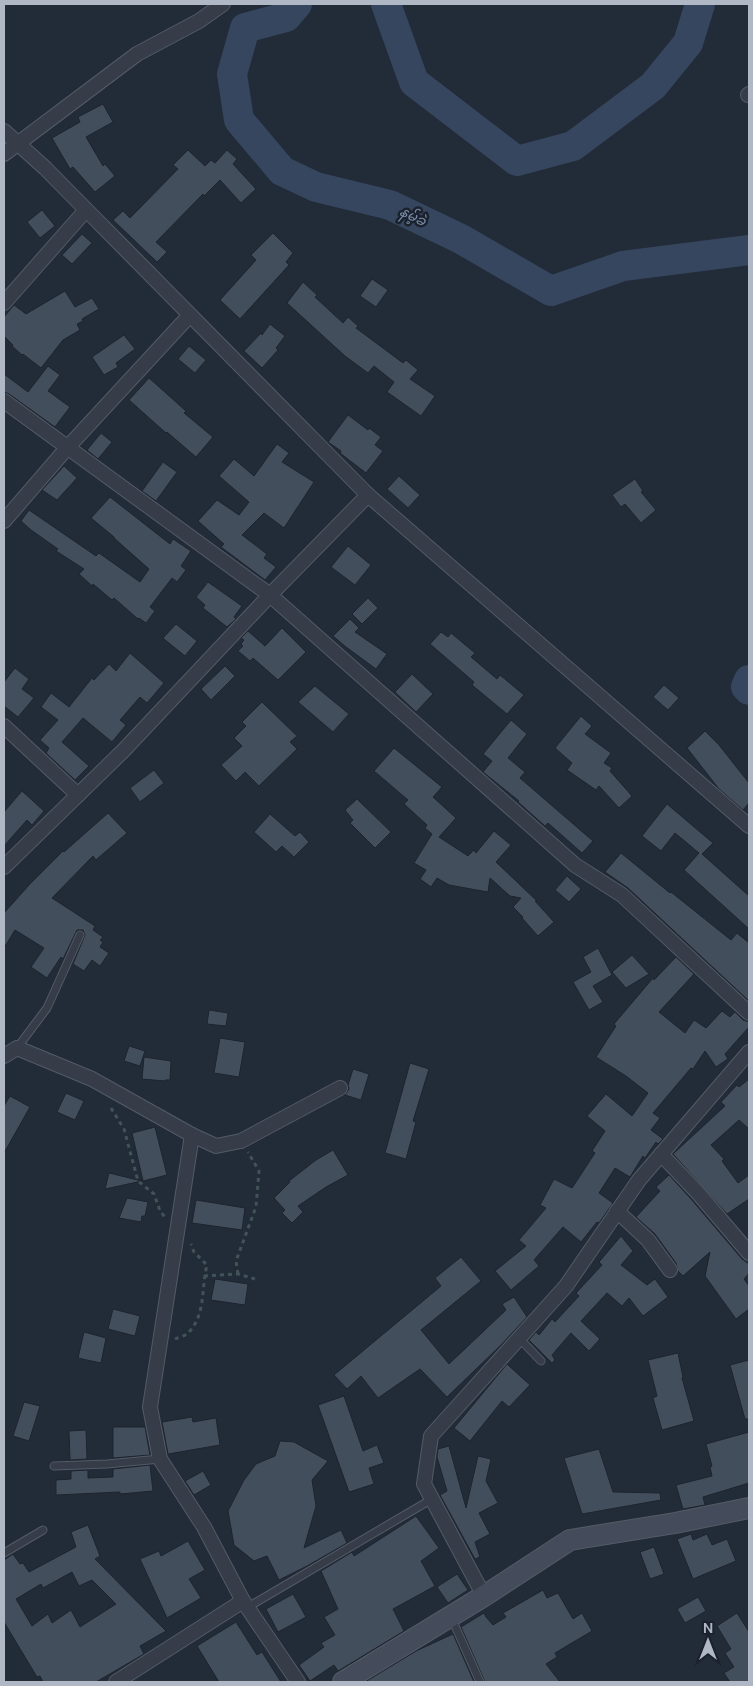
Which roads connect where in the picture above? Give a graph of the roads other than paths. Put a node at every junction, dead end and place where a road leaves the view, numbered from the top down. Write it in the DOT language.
graph roads {
  1 [pos="223,4"];
  2 [pos="4,131"];
  3 [pos="18,144"];
  4 [pos="4,154"];
  5 [pos="86,210"];
  6 [pos="4,303"];
  7 [pos="190,315"];
  8 [pos="4,401"];
  9 [pos="67,448"];
  10 [pos="368,495"];
  11 [pos="4,521"];
  12 [pos="270,595"];
  13 [pos="4,726"];
  14 [pos="78,794"];
  15 [pos="749,826"];
  16 [pos="4,867"];
  17 [pos="80,935"];
  18 [pos="749,1013"];
  19 [pos="17,1048"];
  20 [pos="749,1052"];
  21 [pos="4,1056"];
  22 [pos="340,1088"];
  23 [pos="192,1135"];
  24 [pos="661,1154"];
  25 [pos="617,1211"];
  26 [pos="749,1253"];
  27 [pos="670,1270"];
  28 [pos="519,1338"];
  29 [pos="541,1361"];
  30 [pos="160,1459"];
  31 [pos="54,1466"];
  32 [pos="432,1499"];
  33 [pos="749,1508"];
  34 [pos="43,1530"];
  35 [pos="4,1553"];
  36 [pos="484,1596"];
  37 [pos="245,1604"];
  38 [pos="451,1616"];
  39 [pos="116,1682"];
  40 [pos="298,1682"];
  41 [pos="343,1682"];
  42 [pos="480,1682"];
  1 -- 3 [label="street"];
  2 -- 3 [label="street"];
  3 -- 4 [label="street"];
  3 -- 5 [label="street"];
  5 -- 6 [label="street"];
  5 -- 7 [label="street"];
  7 -- 9 [label="street"];
  7 -- 10 [label="street"];
  8 -- 9 [label="street"];
  9 -- 11 [label="street"];
  9 -- 12 [label="street"];
  10 -- 12 [label="street"];
  10 -- 15 [label="street"];
  12 -- 14 [label="street"];
  12 -- 18 [label="street"];
  13 -- 14 [label="street"];
  14 -- 16 [label="street"];
  17 -- 19 [label="lane"];
  19 -- 21 [label="street"];
  19 -- 23 [label="street"];
  20 -- 24 [label="street"];
  22 -- 23 [label="street"];
  23 -- 30 [label="street"];
  24 -- 25 [label="street"];
  24 -- 26 [label="street"];
  25 -- 27 [label="street"];
  25 -- 28 [label="street"];
  28 -- 29 [label="lane"];
  28 -- 32 [label="street"];
  30 -- 31 [label="lane"];
  30 -- 37 [label="street"];
  32 -- 36 [label="street"];
  32 -- 37 [label="lane"];
  33 -- 36 [label="street"];
  34 -- 35 [label="lane"];
  36 -- 38 [label="street"];
  37 -- 39 [label="street"];
  37 -- 40 [label="street"];
  38 -- 41 [label="street"];
  38 -- 42 [label="lane"];
}
